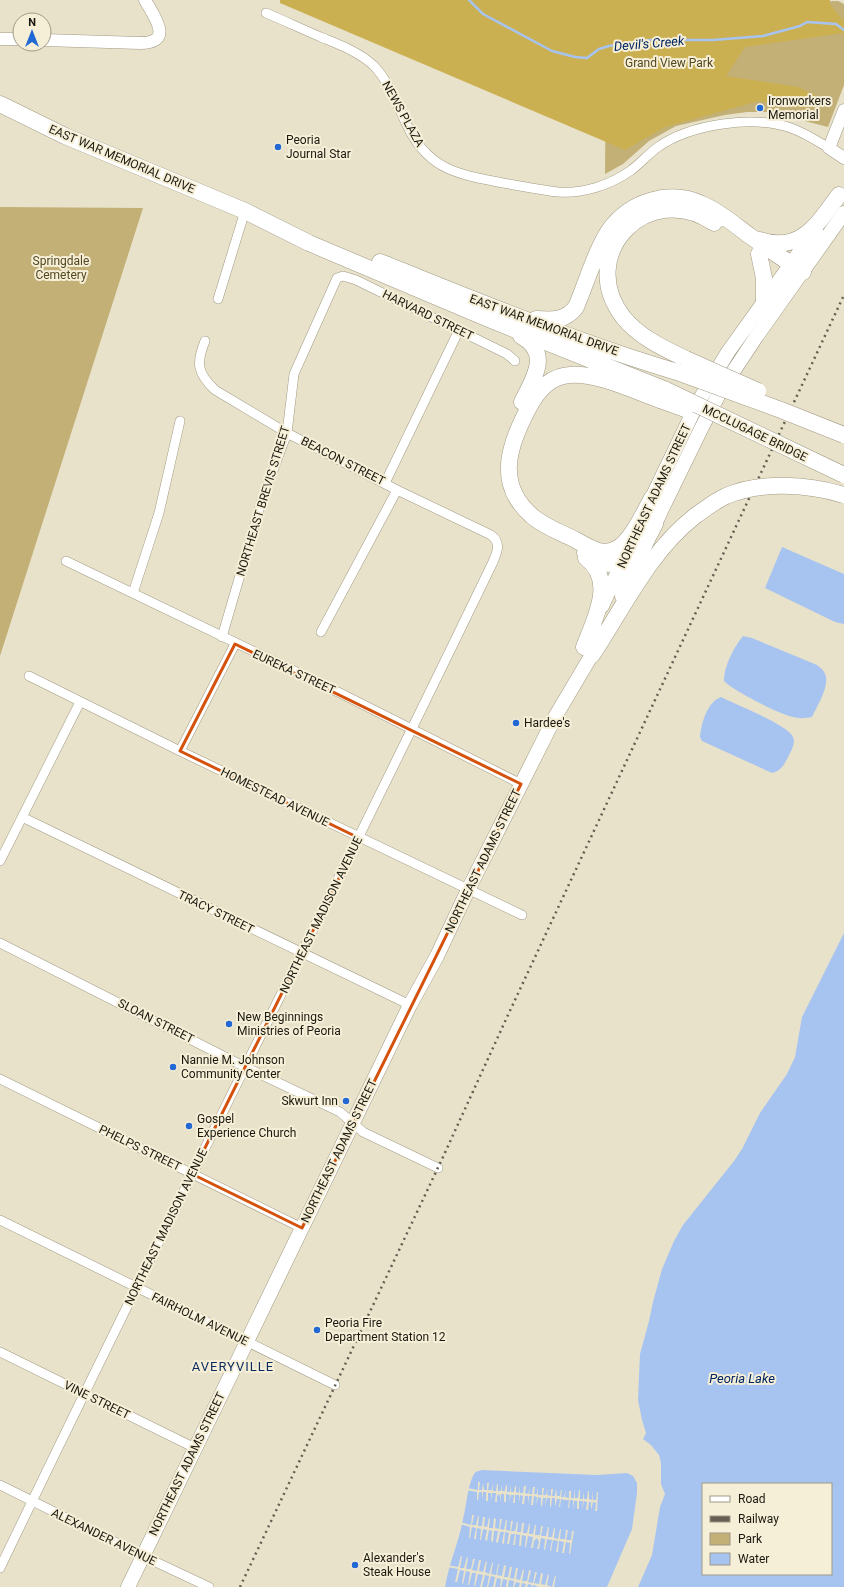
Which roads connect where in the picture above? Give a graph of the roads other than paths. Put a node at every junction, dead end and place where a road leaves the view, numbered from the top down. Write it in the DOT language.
graph roads {
  1 [pos="145,0"];
  2 [pos="266,13"];
  3 [pos="0,39"];
  4 [pos="12,39"];
  5 [pos="52,40"];
  6 [pos="0,104"];
  7 [pos="844,110"];
  8 [pos="829,148"];
  9 [pos="844,158"];
  10 [pos="842,192"];
  11 [pos="245,212"];
  12 [pos="844,213"];
  13 [pos="744,232"];
  14 [pos="759,254"];
  15 [pos="794,272"];
  16 [pos="339,277"];
  17 [pos="218,299"];
  18 [pos="764,301"];
  19 [pos="477,308"];
  20 [pos="459,330"];
  21 [pos="204,341"];
  22 [pos="515,361"];
  23 [pos="682,365"];
  24 [pos="663,395"];
  25 [pos="180,421"];
  26 [pos="287,433"];
  27 [pos="844,434"];
  28 [pos="844,475"];
  29 [pos="385,483"];
  30 [pos="397,490"];
  31 [pos="844,495"];
  32 [pos="652,498"];
  33 [pos="655,524"];
  34 [pos="542,531"];
  35 [pos="497,540"];
  36 [pos="66,561"];
  37 [pos="622,563"];
  38 [pos="133,593"];
  39 [pos="321,632"];
  40 [pos="222,637"];
  41 [pos="235,644"];
  42 [pos="588,651"];
  43 [pos="29,676"];
  44 [pos="80,702"];
  45 [pos="412,730"];
  46 [pos="180,751"];
  47 [pos="521,784"];
  48 [pos="22,817"];
  49 [pos="359,838"];
  50 [pos="0,861"];
  51 [pos="468,890"];
  52 [pos="522,915"];
  53 [pos="0,943"];
  54 [pos="302,954"];
  55 [pos="410,1005"];
  56 [pos="245,1066"];
  57 [pos="0,1079"];
  58 [pos="352,1122"];
  59 [pos="438,1168"];
  60 [pos="192,1174"];
  61 [pos="0,1220"];
  62 [pos="302,1228"];
  63 [pos="137,1288"];
  64 [pos="246,1342"];
  65 [pos="0,1352"];
  66 [pos="335,1385"];
  67 [pos="84,1394"];
  68 [pos="195,1448"];
  69 [pos="0,1486"];
  70 [pos="32,1501"];
  71 [pos="142,1556"];
  72 [pos="0,1568"];
  73 [pos="128,1587"];
  74 [pos="209,1587"];
  1 -- 5 [label="street"];
  2 -- 8 [label="street, NEWS PLAZA"];
  3 -- 4 [label="street"];
  6 -- 11 [label="highway, EAST WAR MEMORIAL DRIVE"];
  7 -- 8 [label="street"];
  8 -- 9 [label="street"];
  10 -- 13 [label="highway"];
  10 -- 15 [label="main road, NORTHEAST ADAMS STREET"];
  11 -- 17 [label="street"];
  11 -- 19 [label="highway, EAST WAR MEMORIAL DRIVE"];
  12 -- 15 [label="main road, NORTHEAST ADAMS STREET"];
  13 -- 15 [label="highway"];
  13 -- 19 [label="highway"];
  14 -- 15 [label="highway"];
  14 -- 18 [label="highway"];
  14 -- 23 [label="highway"];
  15 -- 18 [label="main road, NORTHEAST ADAMS STREET"];
  15 -- 33 [label="main road, NORTHEAST ADAMS STREET"];
  16 -- 20 [label="street, HARVARD STREET"];
  16 -- 26 [label="street, NORTHEAST BREVIS STREET"];
  18 -- 32 [label="main road, NORTHEAST ADAMS STREET"];
  19 -- 23 [label="highway, EAST WAR MEMORIAL DRIVE"];
  19 -- 24 [label="highway, EAST WAR MEMORIAL DRIVE"];
  19 -- 34 [label="highway"];
  20 -- 22 [label="street, HARVARD STREET"];
  20 -- 29 [label="street"];
  21 -- 26 [label="street, BEACON STREET"];
  23 -- 27 [label="highway, bridge"];
  24 -- 28 [label="highway, MCCLUGAGE BRIDGE, bridge"];
  24 -- 32 [label="highway"];
  25 -- 38 [label="street"];
  26 -- 29 [label="street, BEACON STREET"];
  26 -- 40 [label="street, NORTHEAST BREVIS STREET"];
  29 -- 30 [label="street, BEACON STREET"];
  30 -- 35 [label="street, BEACON STREET"];
  30 -- 39 [label="street"];
  31 -- 42 [label="highway, bridge"];
  32 -- 37 [label="main road, NORTHEAST ADAMS STREET"];
  33 -- 37 [label="highway"];
  33 -- 42 [label="main road, NORTHEAST ADAMS STREET"];
  34 -- 37 [label="highway"];
  34 -- 42 [label="highway"];
  35 -- 45 [label="street, NORTHEAST MADISON AVENUE"];
  36 -- 38 [label="street, EUREKA STREET"];
  37 -- 42 [label="main road, NORTHEAST ADAMS STREET"];
  38 -- 40 [label="street, EUREKA STREET"];
  40 -- 41 [label="street, EUREKA STREET"];
  41 -- 45 [label="street, EUREKA STREET"];
  41 -- 46 [label="street"];
  42 -- 47 [label="main road, NORTHEAST ADAMS STREET"];
  43 -- 44 [label="street, HOMESTEAD AVENUE"];
  44 -- 46 [label="street, HOMESTEAD AVENUE"];
  44 -- 48 [label="street"];
  45 -- 47 [label="street, EUREKA STREET"];
  45 -- 49 [label="street, NORTHEAST MADISON AVENUE"];
  46 -- 49 [label="street, HOMESTEAD AVENUE"];
  47 -- 51 [label="main road, NORTHEAST ADAMS STREET"];
  48 -- 50 [label="street"];
  48 -- 54 [label="street, TRACY STREET"];
  49 -- 51 [label="street, HOMESTEAD AVENUE"];
  49 -- 54 [label="street, NORTHEAST MADISON AVENUE"];
  51 -- 52 [label="street, HOMESTEAD AVENUE"];
  51 -- 55 [label="main road, NORTHEAST ADAMS STREET"];
  53 -- 56 [label="street, SLOAN STREET"];
  54 -- 55 [label="street, TRACY STREET"];
  54 -- 56 [label="street, NORTHEAST MADISON AVENUE"];
  55 -- 58 [label="main road, NORTHEAST ADAMS STREET"];
  56 -- 58 [label="street, SLOAN STREET"];
  56 -- 60 [label="street, NORTHEAST MADISON AVENUE"];
  57 -- 60 [label="street, PHELPS STREET"];
  58 -- 59 [label="street, SLOAN STREET"];
  58 -- 62 [label="main road, NORTHEAST ADAMS STREET"];
  60 -- 62 [label="street, PHELPS STREET"];
  60 -- 63 [label="street, NORTHEAST MADISON AVENUE"];
  61 -- 63 [label="street, FAIRHOLM AVENUE"];
  62 -- 64 [label="main road, NORTHEAST ADAMS STREET"];
  63 -- 64 [label="street, FAIRHOLM AVENUE"];
  63 -- 67 [label="street, NORTHEAST MADISON AVENUE"];
  64 -- 66 [label="street, FAIRHOLM AVENUE"];
  64 -- 68 [label="main road, NORTHEAST ADAMS STREET"];
  65 -- 67 [label="street, VINE STREET"];
  67 -- 68 [label="street, VINE STREET"];
  67 -- 70 [label="street, NORTHEAST MADISON AVENUE"];
  68 -- 71 [label="main road, NORTHEAST ADAMS STREET"];
  69 -- 70 [label="street, ALEXANDER AVENUE"];
  70 -- 71 [label="street, ALEXANDER AVENUE"];
  70 -- 72 [label="street, NORTHEAST MADISON AVENUE"];
  71 -- 73 [label="main road, NORTHEAST ADAMS STREET"];
  71 -- 74 [label="street, ALEXANDER AVENUE"];
}
